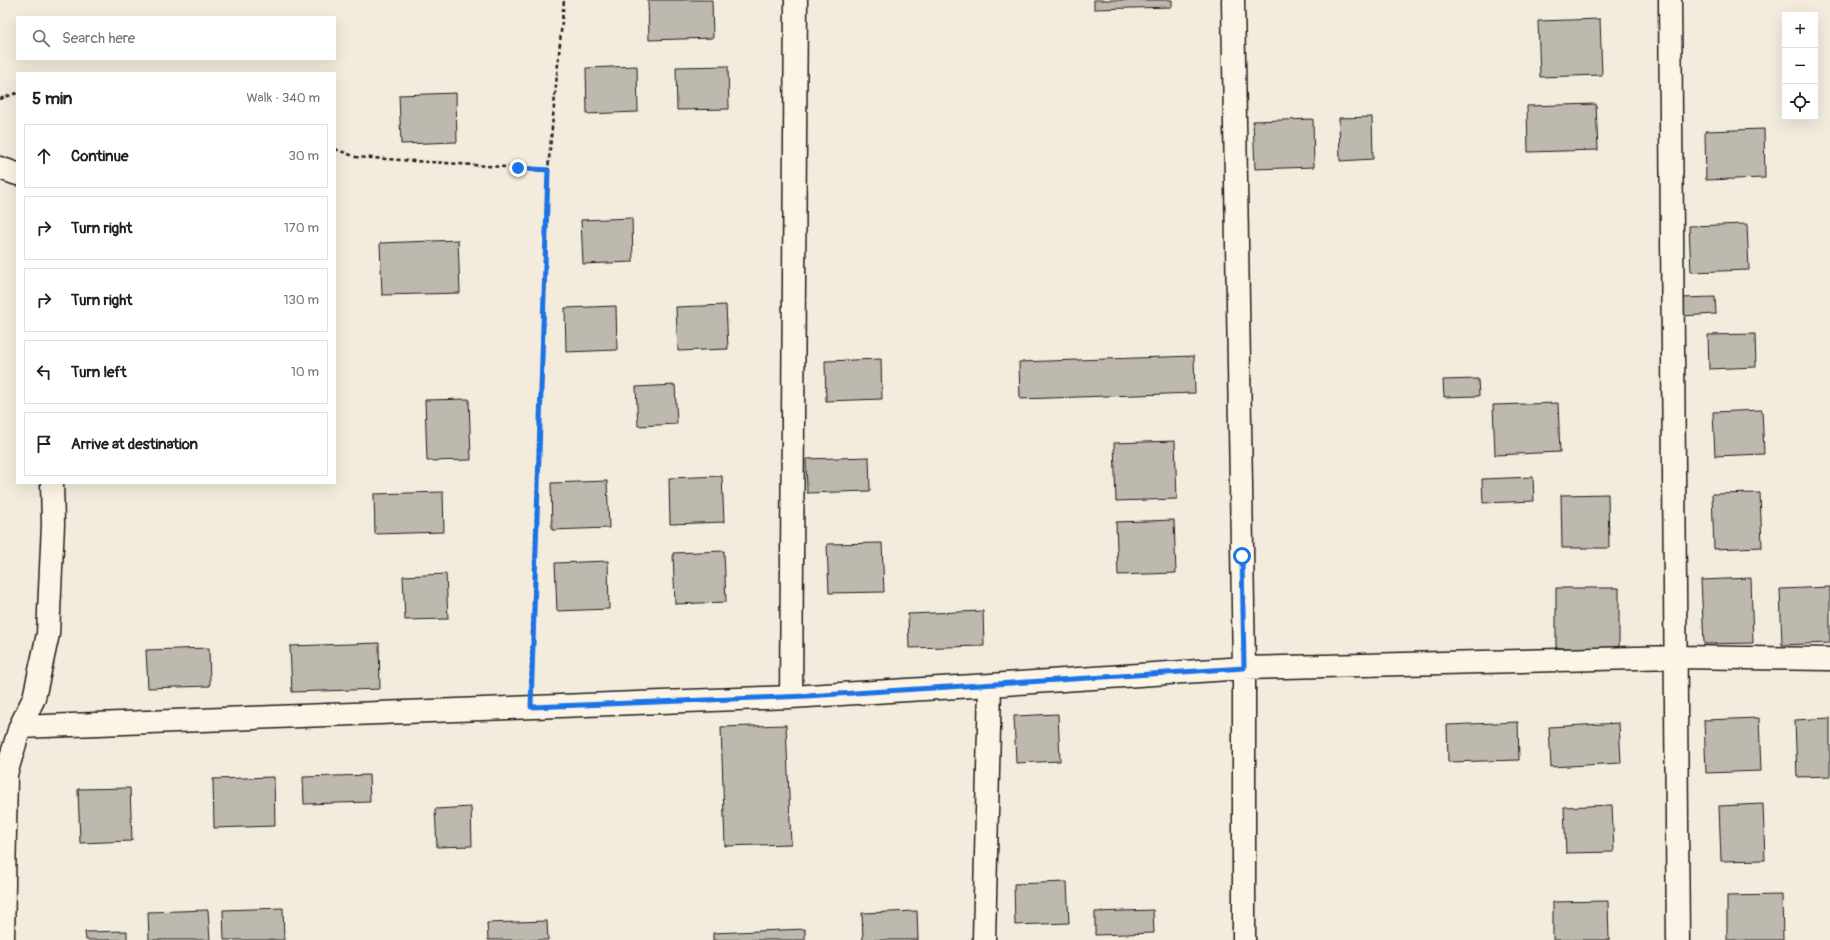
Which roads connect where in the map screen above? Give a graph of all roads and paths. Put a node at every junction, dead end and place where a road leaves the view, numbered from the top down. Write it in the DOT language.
graph roads {
  1 [pos="564,0"];
  2 [pos="796,0"];
  3 [pos="1233,0"];
  4 [pos="1670,0"];
  5 [pos="16,93"];
  6 [pos="0,99"];
  7 [pos="336,149"];
  8 [pos="0,168"];
  9 [pos="548,170"];
  10 [pos="16,174"];
  11 [pos="52,484"];
  12 [pos="1674,657"];
  13 [pos="1830,658"];
  14 [pos="1244,668"];
  15 [pos="990,685"];
  16 [pos="791,697"];
  17 [pos="531,707"];
  18 [pos="20,727"];
  19 [pos="3,940"];
  20 [pos="984,940"];
  21 [pos="1244,940"];
  22 [pos="1678,940"];
  1 -- 9 [label="path"];
  2 -- 16 [label="street"];
  3 -- 14 [label="street"];
  4 -- 12 [label="street"];
  5 -- 6 [label="path"];
  7 -- 9 [label="path"];
  8 -- 10 [label="street"];
  9 -- 17 [label="path"];
  11 -- 18 [label="street"];
  12 -- 13 [label="street"];
  12 -- 14 [label="street"];
  12 -- 22 [label="street"];
  14 -- 15 [label="street"];
  14 -- 21 [label="street"];
  15 -- 16 [label="street"];
  15 -- 20 [label="street"];
  16 -- 17 [label="street"];
  17 -- 18 [label="street"];
  18 -- 19 [label="street"];
}
